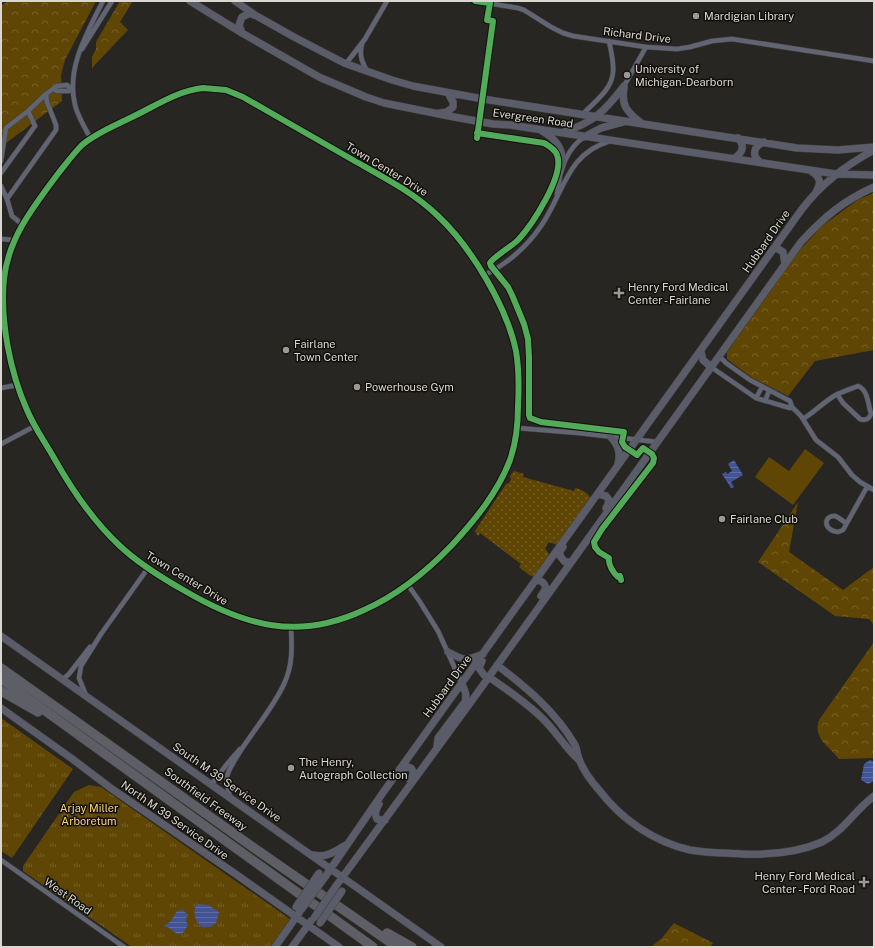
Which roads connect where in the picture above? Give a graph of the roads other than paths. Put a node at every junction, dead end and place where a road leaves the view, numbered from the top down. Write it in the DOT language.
graph roads {
  1 [pos="103,1"];
  2 [pos="112,1"];
  3 [pos="190,1"];
  4 [pos="235,1"];
  5 [pos="387,1"];
  6 [pos="475,1"];
  7 [pos="254,15"];
  8 [pos="242,33"];
  9 [pos="365,39"];
  10 [pos="609,41"];
  11 [pos="646,47"];
  12 [pos="79,54"];
  13 [pos="874,61"];
  14 [pos="344,63"];
  15 [pos="368,72"];
  16 [pos="624,86"];
  17 [pos="72,88"];
  18 [pos="448,93"];
  19 [pos="46,94"];
  20 [pos="28,111"];
  21 [pos="438,114"];
  22 [pos="583,114"];
  23 [pos="597,116"];
  24 [pos="629,122"];
  25 [pos="642,124"];
  26 [pos="539,129"];
  27 [pos="562,133"];
  28 [pos="584,136"];
  29 [pos="738,138"];
  30 [pos="91,139"];
  31 [pos="612,141"];
  32 [pos="764,142"];
  33 [pos="874,147"];
  34 [pos="874,150"];
  35 [pos="735,158"];
  36 [pos="1,161"];
  37 [pos="760,162"];
  38 [pos="562,166"];
  39 [pos="811,170"];
  40 [pos="1,173"];
  41 [pos="836,174"];
  42 [pos="874,175"];
  43 [pos="1,186"];
  44 [pos="874,186"];
  45 [pos="815,193"];
  46 [pos="7,199"];
  47 [pos="557,199"];
  48 [pos="23,225"];
  49 [pos="1,239"];
  50 [pos="14,240"];
  51 [pos="775,248"];
  52 [pos="784,264"];
  53 [pos="483,276"];
  54 [pos="2,280"];
  55 [pos="3,328"];
  56 [pos="3,338"];
  57 [pos="701,352"];
  58 [pos="719,356"];
  59 [pos="711,368"];
  60 [pos="17,385"];
  61 [pos="762,387"];
  62 [pos="1,388"];
  63 [pos="769,391"];
  64 [pos="838,394"];
  65 [pos="756,398"];
  66 [pos="765,401"];
  67 [pos="792,406"];
  68 [pos="803,419"];
  69 [pos="35,426"];
  70 [pos="517,428"];
  71 [pos="610,436"];
  72 [pos="637,440"];
  73 [pos="657,442"];
  74 [pos="1,444"];
  75 [pos="617,468"];
  76 [pos="867,487"];
  77 [pos="874,490"];
  78 [pos="598,494"];
  79 [pos="846,522"];
  80 [pos="575,526"];
  81 [pos="587,539"];
  82 [pos="570,562"];
  83 [pos="148,568"];
  84 [pos="537,580"];
  85 [pos="408,585"];
  86 [pos="512,614"];
  87 [pos="291,627"];
  88 [pos="101,634"];
  89 [pos="519,634"];
  90 [pos="1,636"];
  91 [pos="448,652"];
  92 [pos="484,654"];
  93 [pos="1,664"];
  94 [pos="497,666"];
  95 [pos="1,668"];
  96 [pos="489,677"];
  97 [pos="1,679"];
  98 [pos="62,680"];
  99 [pos="22,682"];
  100 [pos="518,682"];
  101 [pos="462,684"];
  102 [pos="1,691"];
  103 [pos="511,693"];
  104 [pos="88,698"];
  105 [pos="1,708"];
  106 [pos="548,708"];
  107 [pos="533,710"];
  108 [pos="558,721"];
  109 [pos="550,726"];
  110 [pos="90,743"];
  111 [pos="241,748"];
  112 [pos="437,749"];
  113 [pos="579,760"];
  114 [pos="400,769"];
  115 [pos="212,786"];
  116 [pos="385,791"];
  117 [pos="874,796"];
  118 [pos="230,798"];
  119 [pos="390,812"];
  120 [pos="385,820"];
  121 [pos="346,845"];
  122 [pos="310,854"];
  123 [pos="1,860"];
  124 [pos="318,860"];
  125 [pos="330,869"];
  126 [pos="322,875"];
  127 [pos="342,877"];
  128 [pos="354,886"];
  129 [pos="299,908"];
  130 [pos="287,910"];
  131 [pos="296,917"];
  132 [pos="358,919"];
  133 [pos="309,925"];
  134 [pos="322,935"];
  135 [pos="124,947"];
  136 [pos="275,947"];
  137 [pos="292,947"];
  138 [pos="339,947"];
  139 [pos="373,947"];
  140 [pos="397,947"];
  141 [pos="412,947"];
  142 [pos="441,947"];
  1 -- 12 [label="street"];
  2 -- 12 [label="street"];
  3 -- 8 [label="street, Evergreen Road"];
  4 -- 7 [label="street, Evergreen Road"];
  5 -- 9 [label="street"];
  6 -- 10 [label="street, Richard Drive"];
  7 -- 8 [label="street"];
  7 -- 14 [label="street, Evergreen Road"];
  8 -- 21 [label="street, Evergreen Road"];
  9 -- 14 [label="street"];
  9 -- 15 [label="street"];
  10 -- 11 [label="street, Richard Drive"];
  10 -- 22 [label="street"];
  11 -- 13 [label="street, Richard Drive"];
  11 -- 16 [label="street"];
  12 -- 17 [label="street"];
  14 -- 15 [label="street, Evergreen Road"];
  15 -- 18 [label="street, Evergreen Road"];
  16 -- 23 [label="street"];
  16 -- 25 [label="street"];
  17 -- 19 [label="street"];
  17 -- 30 [label="street"];
  18 -- 21 [label="street"];
  18 -- 22 [label="street, Evergreen Road"];
  19 -- 20 [label="street"];
  19 -- 46 [label="street"];
  20 -- 36 [label="street"];
  20 -- 40 [label="street"];
  21 -- 26 [label="street, Evergreen Road"];
  22 -- 23 [label="street, Evergreen Road"];
  23 -- 24 [label="street, Evergreen Road"];
  23 -- 27 [label="street"];
  24 -- 25 [label="street, Evergreen Road"];
  24 -- 28 [label="street"];
  25 -- 29 [label="street, Evergreen Road"];
  26 -- 27 [label="street, Evergreen Road"];
  26 -- 38 [label="street"];
  27 -- 28 [label="street, Evergreen Road"];
  28 -- 31 [label="street, Evergreen Road"];
  28 -- 38 [label="street"];
  29 -- 32 [label="street, Evergreen Road"];
  29 -- 35 [label="street"];
  30 -- 48 [label="street, Town Center Drive"];
  30 -- 53 [label="street, Town Center Drive"];
  31 -- 35 [label="street, Evergreen Road"];
  31 -- 47 [label="street"];
  32 -- 33 [label="street, Evergreen Road"];
  32 -- 37 [label="street"];
  34 -- 41 [label="street, Hubbard Drive"];
  35 -- 37 [label="street, Evergreen Road"];
  37 -- 39 [label="street, Evergreen Road"];
  38 -- 47 [label="street"];
  39 -- 41 [label="street, Evergreen Road"];
  39 -- 45 [label="street"];
  41 -- 42 [label="street, Evergreen Road"];
  41 -- 45 [label="street, Hubbard Drive"];
  43 -- 46 [label="street"];
  44 -- 52 [label="street"];
  45 -- 51 [label="street, Hubbard Drive"];
  46 -- 48 [label="street"];
  47 -- 53 [label="street"];
  48 -- 50 [label="street, Town Center Drive"];
  49 -- 50 [label="street"];
  50 -- 54 [label="street, Town Center Drive"];
  51 -- 52 [label="street"];
  51 -- 57 [label="street, Hubbard Drive"];
  52 -- 58 [label="street"];
  53 -- 70 [label="street, Town Center Drive"];
  54 -- 55 [label="street, Town Center Drive"];
  55 -- 56 [label="street, Town Center Drive"];
  56 -- 60 [label="street, Town Center Drive"];
  57 -- 59 [label="street"];
  57 -- 72 [label="street, Hubbard Drive"];
  58 -- 59 [label="street"];
  58 -- 61 [label="street"];
  59 -- 65 [label="street"];
  59 -- 73 [label="street"];
  60 -- 62 [label="street"];
  60 -- 69 [label="street, Town Center Drive"];
  61 -- 63 [label="street"];
  61 -- 65 [label="street"];
  63 -- 66 [label="street"];
  63 -- 67 [label="street"];
  64 -- 64 [label="street"];
  64 -- 68 [label="street"];
  65 -- 66 [label="street"];
  66 -- 67 [label="street"];
  67 -- 68 [label="street"];
  68 -- 76 [label="street"];
  69 -- 74 [label="street"];
  69 -- 83 [label="street, Town Center Drive"];
  70 -- 71 [label="street"];
  70 -- 85 [label="street, Town Center Drive"];
  71 -- 72 [label="street"];
  71 -- 75 [label="street"];
  72 -- 73 [label="street"];
  72 -- 75 [label="street, Hubbard Drive"];
  73 -- 81 [label="street"];
  75 -- 78 [label="street, Hubbard Drive"];
  76 -- 77 [label="street"];
  76 -- 79 [label="street"];
  78 -- 80 [label="street, Hubbard Drive"];
  78 -- 81 [label="street"];
  80 -- 82 [label="street"];
  80 -- 84 [label="street, Hubbard Drive"];
  81 -- 82 [label="street"];
  82 -- 89 [label="street"];
  83 -- 87 [label="street, Town Center Drive"];
  83 -- 88 [label="street"];
  84 -- 86 [label="street, Hubbard Drive"];
  84 -- 89 [label="street"];
  85 -- 87 [label="street, Town Center Drive"];
  85 -- 91 [label="street"];
  86 -- 92 [label="street, Hubbard Drive"];
  86 -- 96 [label="street"];
  87 -- 111 [label="street"];
  88 -- 98 [label="street"];
  88 -- 104 [label="street"];
  89 -- 94 [label="street"];
  90 -- 98 [label="street, South M 39 Service Drive"];
  91 -- 92 [label="street"];
  91 -- 101 [label="street"];
  92 -- 101 [label="street, Hubbard Drive"];
  93 -- 99 [label="highway"];
  94 -- 96 [label="street"];
  94 -- 100 [label="street"];
  95 -- 99 [label="highway, Southfield Freeway"];
  96 -- 103 [label="street"];
  96 -- 112 [label="street"];
  97 -- 110 [label="highway, Southfield Freeway"];
  98 -- 104 [label="street, South M 39 Service Drive"];
  99 -- 132 [label="highway, Southfield Freeway"];
  100 -- 103 [label="street"];
  100 -- 106 [label="street"];
  101 -- 112 [label="street"];
  101 -- 114 [label="street, Hubbard Drive"];
  102 -- 110 [label="highway"];
  103 -- 107 [label="street"];
  104 -- 115 [label="street, South M 39 Service Drive"];
  105 -- 130 [label="street, North M 39 Service Drive"];
  106 -- 107 [label="street"];
  106 -- 108 [label="street"];
  107 -- 109 [label="street"];
  108 -- 109 [label="street"];
  108 -- 113 [label="street"];
  109 -- 113 [label="street"];
  110 -- 139 [label="highway, Southfield Freeway"];
  111 -- 115 [label="street"];
  111 -- 118 [label="street"];
  112 -- 119 [label="street"];
  113 -- 117 [label="street"];
  114 -- 116 [label="street, Hubbard Drive"];
  114 -- 119 [label="street"];
  115 -- 118 [label="street, South M 39 Service Drive"];
  116 -- 120 [label="street"];
  116 -- 121 [label="street, Hubbard Drive"];
  118 -- 122 [label="street, South M 39 Service Drive"];
  119 -- 120 [label="street"];
  120 -- 127 [label="street"];
  121 -- 122 [label="street"];
  121 -- 125 [label="street, Hubbard Drive"];
  122 -- 124 [label="street, South M 39 Service Drive"];
  123 -- 135 [label="street, West Road"];
  124 -- 125 [label="street, South M 39 Service Drive"];
  124 -- 126 [label="street"];
  125 -- 126 [label="street, Hubbard Drive"];
  125 -- 127 [label="street, South M 39 Service Drive"];
  126 -- 129 [label="street, Hubbard Drive, bridge"];
  127 -- 128 [label="street, South M 39 Service Drive"];
  127 -- 133 [label="street, bridge"];
  128 -- 134 [label="street, bridge"];
  128 -- 142 [label="street, South M 39 Service Drive"];
  129 -- 130 [label="street"];
  129 -- 131 [label="street, Hubbard Drive"];
  130 -- 131 [label="street, North M 39 Service Drive"];
  131 -- 133 [label="street, North M 39 Service Drive"];
  131 -- 136 [label="street, Hubbard Drive"];
  132 -- 140 [label="highway, Southfield Freeway"];
  132 -- 141 [label="highway"];
  133 -- 134 [label="street, North M 39 Service Drive"];
  133 -- 137 [label="street"];
  134 -- 138 [label="street, North M 39 Service Drive"];
}
